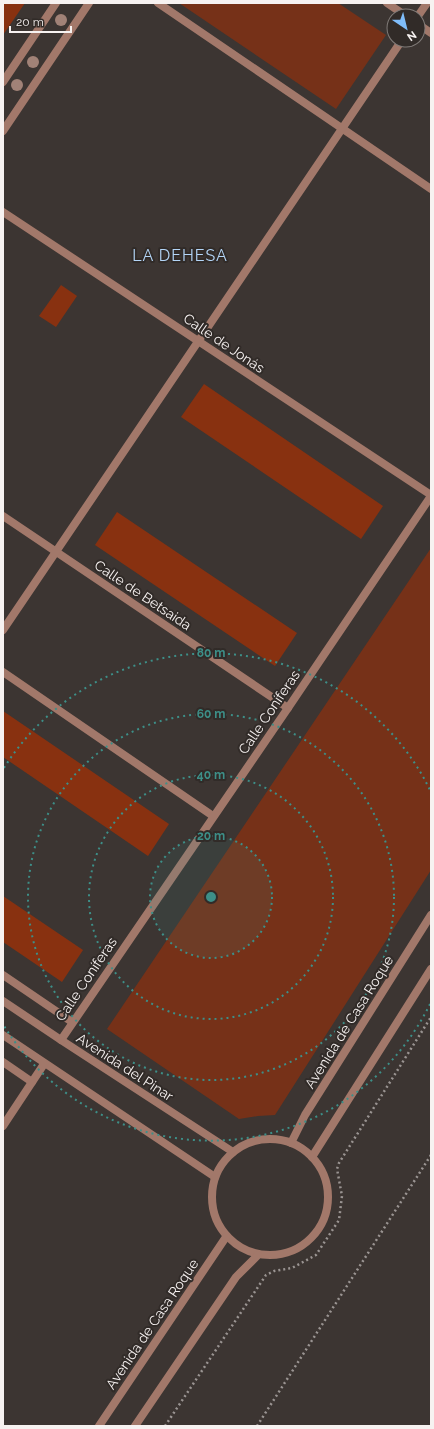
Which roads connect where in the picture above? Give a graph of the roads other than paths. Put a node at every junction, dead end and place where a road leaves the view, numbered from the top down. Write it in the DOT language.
graph roads {
  1 [pos="56,3"];
  2 [pos="89,3"];
  3 [pos="158,3"];
  4 [pos="397,48"];
  5 [pos="3,82"];
  6 [pos="342,128"];
  7 [pos="3,131"];
  8 [pos="431,189"];
  9 [pos="3,212"];
  10 [pos="198,341"];
  11 [pos="431,496"];
  12 [pos="3,516"];
  13 [pos="56,552"];
  14 [pos="3,630"];
  15 [pos="3,672"];
  16 [pos="288,708"];
  17 [pos="213,816"];
  18 [pos="431,915"];
  19 [pos="431,969"];
  20 [pos="3,975"];
  21 [pos="3,1001"];
  22 [pos="72,1022"];
  23 [pos="3,1035"];
  24 [pos="61,1040"];
  25 [pos="3,1062"];
  26 [pos="44,1064"];
  27 [pos="32,1082"];
  28 [pos="3,1126"];
  29 [pos="291,1143"];
  30 [pos="233,1152"];
  31 [pos="312,1157"];
  32 [pos="215,1177"];
  33 [pos="226,1237"];
  34 [pos="258,1255"];
  35 [pos="99,1426"];
  36 [pos="134,1426"];
  1 -- 5 [label="street"];
  2 -- 7 [label="street"];
  3 -- 6 [label="street"];
  4 -- 6 [label="street"];
  6 -- 8 [label="street"];
  6 -- 10 [label="street"];
  9 -- 10 [label="street, Calle de Jonás"];
  10 -- 11 [label="street, Calle de Jonás"];
  10 -- 13 [label="street"];
  11 -- 16 [label="street, Calle Coníferas"];
  12 -- 13 [label="street, Calle de Betsaida"];
  13 -- 14 [label="street"];
  13 -- 16 [label="street, Calle de Betsaida"];
  15 -- 17 [label="street"];
  16 -- 17 [label="street, Calle Coníferas"];
  17 -- 22 [label="street, Calle Coníferas"];
  18 -- 29 [label="street, Avenida de Casa Roque"];
  19 -- 31 [label="street"];
  20 -- 22 [label="street, Avenida del Pinar"];
  21 -- 24 [label="street, Avenida del Pinar"];
  22 -- 24 [label="street, Calle Coníferas"];
  23 -- 26 [label="street"];
  24 -- 30 [label="street, Avenida del Pinar"];
  25 -- 27 [label="street"];
  26 -- 27 [label="street"];
  26 -- 32 [label="street"];
  27 -- 28 [label="street"];
  29 -- 30 [label="street"];
  29 -- 31 [label="street"];
  30 -- 32 [label="street"];
  31 -- 34 [label="street"];
  32 -- 33 [label="street"];
  33 -- 34 [label="street"];
  33 -- 35 [label="street, Avenida de Casa Roque"];
  34 -- 36 [label="street"];
}
